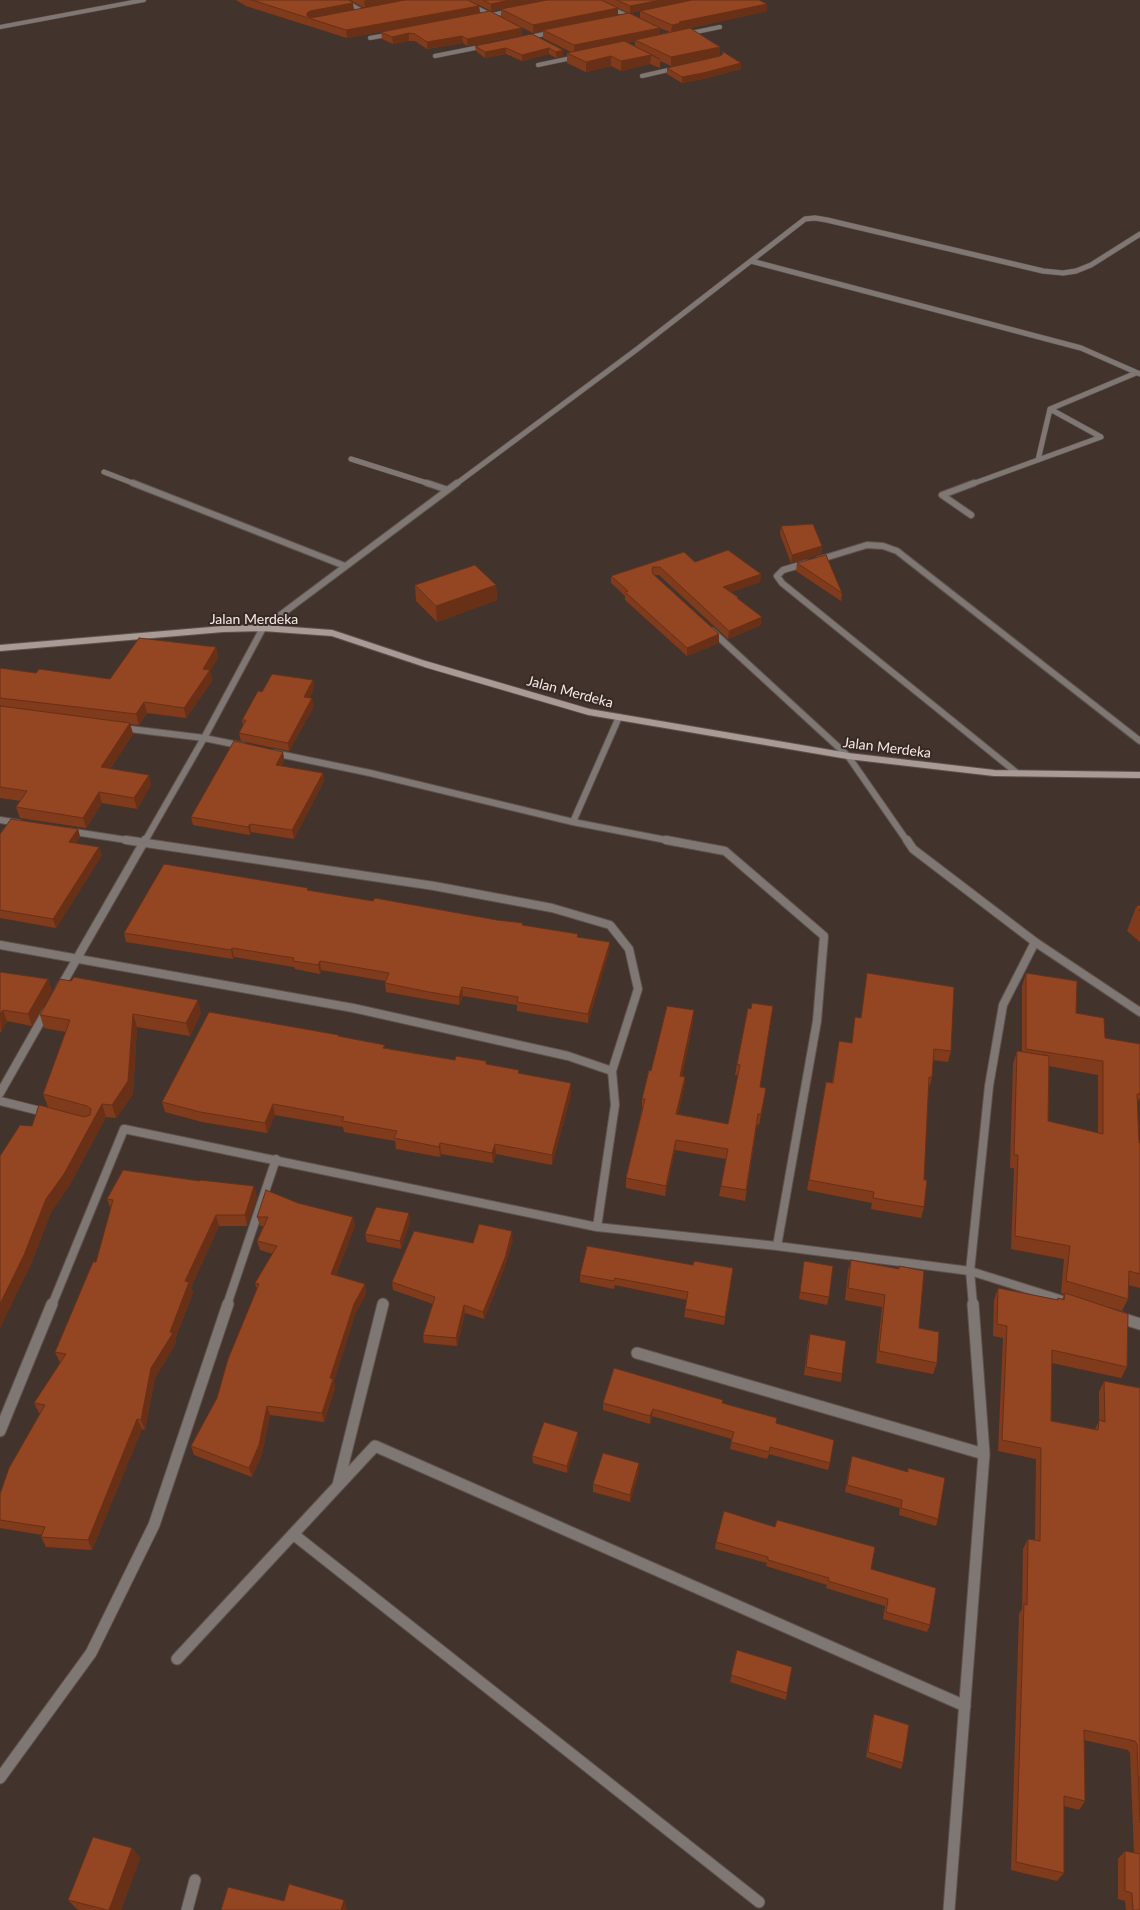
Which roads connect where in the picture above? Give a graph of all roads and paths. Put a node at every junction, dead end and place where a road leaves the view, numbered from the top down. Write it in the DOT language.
graph roads {
  1 [pos="144,0"];
  2 [pos="343,0"];
  3 [pos="461,0"];
  4 [pos="593,0"];
  5 [pos="519,10"];
  6 [pos="371,11"];
  7 [pos="364,12"];
  8 [pos="356,13"];
  9 [pos="491,15"];
  10 [pos="483,16"];
  11 [pos="636,16"];
  12 [pos="629,17"];
  13 [pos="622,18"];
  14 [pos="498,19"];
  15 [pos="636,20"];
  16 [pos="0,27"];
  17 [pos="720,27"];
  18 [pos="401,32"];
  19 [pos="554,32"];
  20 [pos="525,33"];
  21 [pos="532,36"];
  22 [pos="678,36"];
  23 [pos="370,38"];
  24 [pos="524,38"];
  25 [pos="539,40"];
  26 [pos="487,45"];
  27 [pos="566,54"];
  28 [pos="435,56"];
  29 [pos="580,56"];
  30 [pos="573,57"];
  31 [pos="538,65"];
  32 [pos="664,66"];
  33 [pos="685,67"];
  34 [pos="671,70"];
  35 [pos="642,76"];
  36 [pos="1140,234"];
  37 [pos="751,261"];
  38 [pos="1138,373"];
  39 [pos="1050,409"];
  40 [pos="351,459"];
  41 [pos="1038,460"];
  42 [pos="104,472"];
  43 [pos="448,490"];
  44 [pos="971,515"];
  45 [pos="345,566"];
  46 [pos="708,627"];
  47 [pos="262,628"];
  48 [pos="0,648"];
  49 [pos="619,717"];
  50 [pos="118,727"];
  51 [pos="204,738"];
  52 [pos="1140,742"];
  53 [pos="251,748"];
  54 [pos="267,751"];
  55 [pos="848,756"];
  56 [pos="1017,773"];
  57 [pos="1140,775"];
  58 [pos="0,820"];
  59 [pos="573,822"];
  60 [pos="30,825"];
  61 [pos="61,830"];
  62 [pos="144,843"];
  63 [pos="1035,942"];
  64 [pos="0,945"];
  65 [pos="78,958"];
  66 [pos="1140,1012"];
  67 [pos="612,1071"];
  68 [pos="0,1093"];
  69 [pos="0,1101"];
  70 [pos="60,1116"];
  71 [pos="276,1159"];
  72 [pos="597,1227"];
  73 [pos="777,1246"];
  74 [pos="970,1271"];
  75 [pos="383,1303"];
  76 [pos="1081,1306"];
  77 [pos="1110,1315"];
  78 [pos="1140,1324"];
  79 [pos="637,1354"];
  80 [pos="0,1431"];
  81 [pos="984,1454"];
  82 [pos="338,1486"];
  83 [pos="293,1534"];
  84 [pos="177,1659"];
  85 [pos="964,1706"];
  86 [pos="0,1778"];
  87 [pos="195,1880"];
  88 [pos="759,1902"];
  89 [pos="187,1910"];
  90 [pos="949,1910"];
  1 -- 16 [label="street"];
  2 -- 7 [label="street"];
  3 -- 9 [label="street"];
  4 -- 12 [label="street"];
  5 -- 9 [label="street"];
  6 -- 7 [label="street"];
  7 -- 8 [label="street"];
  9 -- 10 [label="street"];
  9 -- 14 [label="street"];
  11 -- 12 [label="street"];
  12 -- 13 [label="street"];
  12 -- 15 [label="street"];
  17 -- 22 [label="street"];
  18 -- 23 [label="street"];
  19 -- 21 [label="street"];
  20 -- 21 [label="street"];
  21 -- 24 [label="street"];
  21 -- 25 [label="street"];
  26 -- 28 [label="street"];
  27 -- 30 [label="street"];
  29 -- 30 [label="street"];
  30 -- 31 [label="street"];
  32 -- 34 [label="street"];
  33 -- 34 [label="street"];
  34 -- 35 [label="street"];
  36 -- 37 [label="street"];
  37 -- 38 [label="street"];
  37 -- 43 [label="street"];
  38 -- 39 [label="street"];
  39 -- 41 [label="street"];
  39 -- 41 [label="street"];
  40 -- 43 [label="street"];
  41 -- 44 [label="street"];
  42 -- 45 [label="street"];
  43 -- 45 [label="street"];
  45 -- 47 [label="street"];
  46 -- 55 [label="street"];
  47 -- 48 [label="street, Jalan Merdeka"];
  47 -- 49 [label="street, Jalan Merdeka"];
  47 -- 51 [label="street"];
  49 -- 55 [label="street, Jalan Merdeka"];
  49 -- 59 [label="street"];
  50 -- 51 [label="street"];
  51 -- 53 [label="street"];
  51 -- 62 [label="street"];
  52 -- 56 [label="street"];
  54 -- 59 [label="street"];
  55 -- 56 [label="street, Jalan Merdeka"];
  55 -- 63 [label="street"];
  56 -- 57 [label="street, Jalan Merdeka"];
  58 -- 60 [label="street"];
  59 -- 73 [label="street"];
  61 -- 62 [label="street"];
  62 -- 65 [label="street"];
  62 -- 67 [label="street"];
  63 -- 66 [label="street"];
  63 -- 74 [label="street"];
  64 -- 65 [label="street"];
  65 -- 67 [label="street"];
  65 -- 68 [label="street"];
  67 -- 72 [label="street"];
  69 -- 70 [label="street"];
  71 -- 72 [label="street"];
  71 -- 80 [label="street"];
  71 -- 86 [label="street"];
  72 -- 73 [label="street"];
  73 -- 74 [label="street"];
  74 -- 76 [label="street"];
  74 -- 81 [label="street"];
  75 -- 82 [label="street"];
  77 -- 78 [label="street"];
  79 -- 81 [label="street"];
  81 -- 85 [label="street"];
  82 -- 83 [label="street"];
  82 -- 85 [label="street"];
  83 -- 84 [label="street"];
  83 -- 88 [label="street"];
  85 -- 90 [label="street"];
  87 -- 89 [label="street"];
}
